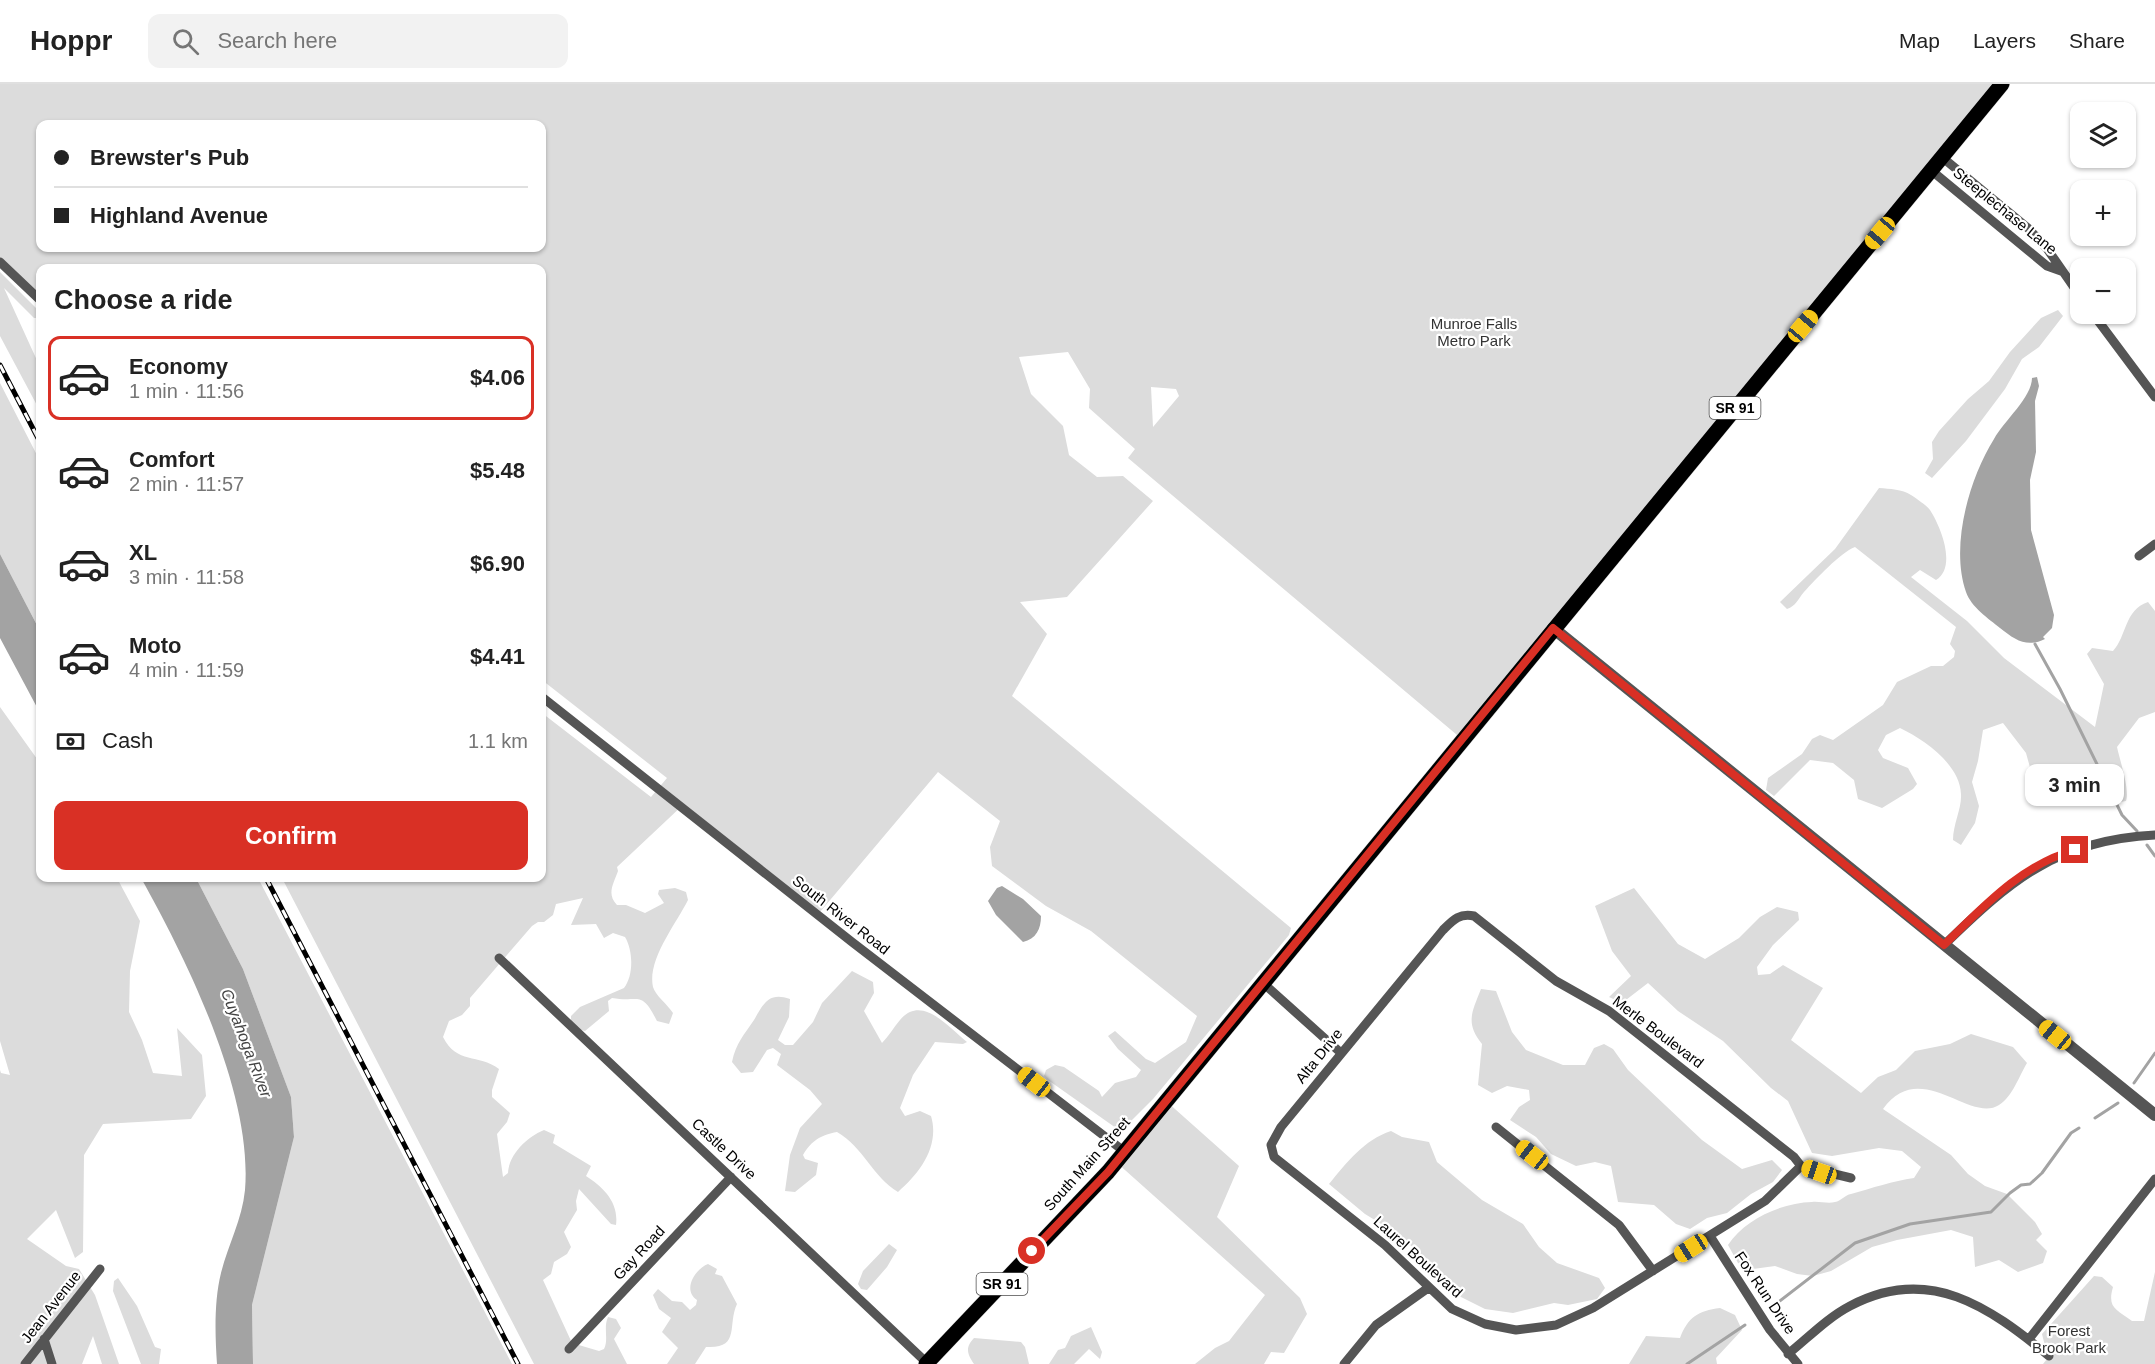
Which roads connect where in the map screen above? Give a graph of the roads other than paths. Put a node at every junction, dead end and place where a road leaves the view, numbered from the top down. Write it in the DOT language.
graph roads {
  1 [pos="2002,84"];
  2 [pos="1943,158"];
  3 [pos="1932,171"];
  4 [pos="0,262"];
  5 [pos="2061,271"];
  6 [pos="2070,283"];
  7 [pos="36,296"];
  8 [pos="2100,324"];
  9 [pos="2155,397"];
  10 [pos="2155,544"];
  11 [pos="2139,556"];
  12 [pos="1553,628"];
  13 [pos="546,700"];
  14 [pos="2155,835"];
  15 [pos="1944,945"];
  16 [pos="1425,952"];
  17 [pos="499,958"];
  18 [pos="1263,983"];
  19 [pos="1341,1053"];
  20 [pos="2155,1115"];
  21 [pos="1496,1127"];
  22 [pos="1125,1152"];
  23 [pos="1801,1166"];
  24 [pos="731,1177"];
  25 [pos="1851,1178"];
  26 [pos="1301,1179"];
  27 [pos="2155,1179"];
  28 [pos="1710,1236"];
  29 [pos="100,1269"];
  30 [pos="1653,1271"];
  31 [pos="1428,1288"];
  32 [pos="44,1339"];
  33 [pos="2029,1339"];
  34 [pos="569,1349"];
  35 [pos="1788,1354"];
  36 [pos="2049,1356"];
  37 [pos="926,1363"];
  38 [pos="25,1364"];
  39 [pos="52,1364"];
  40 [pos="1344,1364"];
  41 [pos="1797,1364"];
  1 -- 2 [label="main road, SR 91"];
  2 -- 3 [label="main road, SR 91"];
  2 -- 5 [label="street, Steeplechase Lane"];
  3 -- 5 [label="street, Steeplechase Lane"];
  3 -- 12 [label="main road, SR 91"];
  4 -- 7 [label="street"];
  5 -- 6 [label="street, Steeplechase Lane"];
  8 -- 9 [label="street"];
  10 -- 11 [label="street"];
  12 -- 15 [label="street"];
  12 -- 18 [label="main road, SR 91"];
  13 -- 22 [label="street, South River Road"];
  14 -- 15 [label="street"];
  15 -- 20 [label="street"];
  16 -- 19 [label="street, Alta Drive"];
  16 -- 23 [label="street, Merle Boulevard"];
  17 -- 24 [label="street, Castle Drive"];
  18 -- 19 [label="street"];
  18 -- 22 [label="main road, South Main Street / SR 91"];
  19 -- 26 [label="street, Alta Drive"];
  21 -- 30 [label="street"];
  22 -- 37 [label="main road, South Main Street / SR 91"];
  23 -- 25 [label="street"];
  23 -- 28 [label="street, Laurel Boulevard"];
  24 -- 34 [label="street, Gay Road"];
  24 -- 37 [label="street, Castle Drive"];
  26 -- 31 [label="street, Laurel Boulevard"];
  27 -- 33 [label="street"];
  28 -- 30 [label="street, Laurel Boulevard"];
  28 -- 35 [label="street, Fox Run Drive"];
  29 -- 32 [label="street, Jean Avenue"];
  30 -- 31 [label="street, Laurel Boulevard"];
  31 -- 40 [label="street"];
  32 -- 38 [label="street, Jean Avenue"];
  32 -- 39 [label="street"];
  33 -- 35 [label="street"];
  33 -- 36 [label="street"];
  35 -- 41 [label="street, Fox Run Drive"];
}
